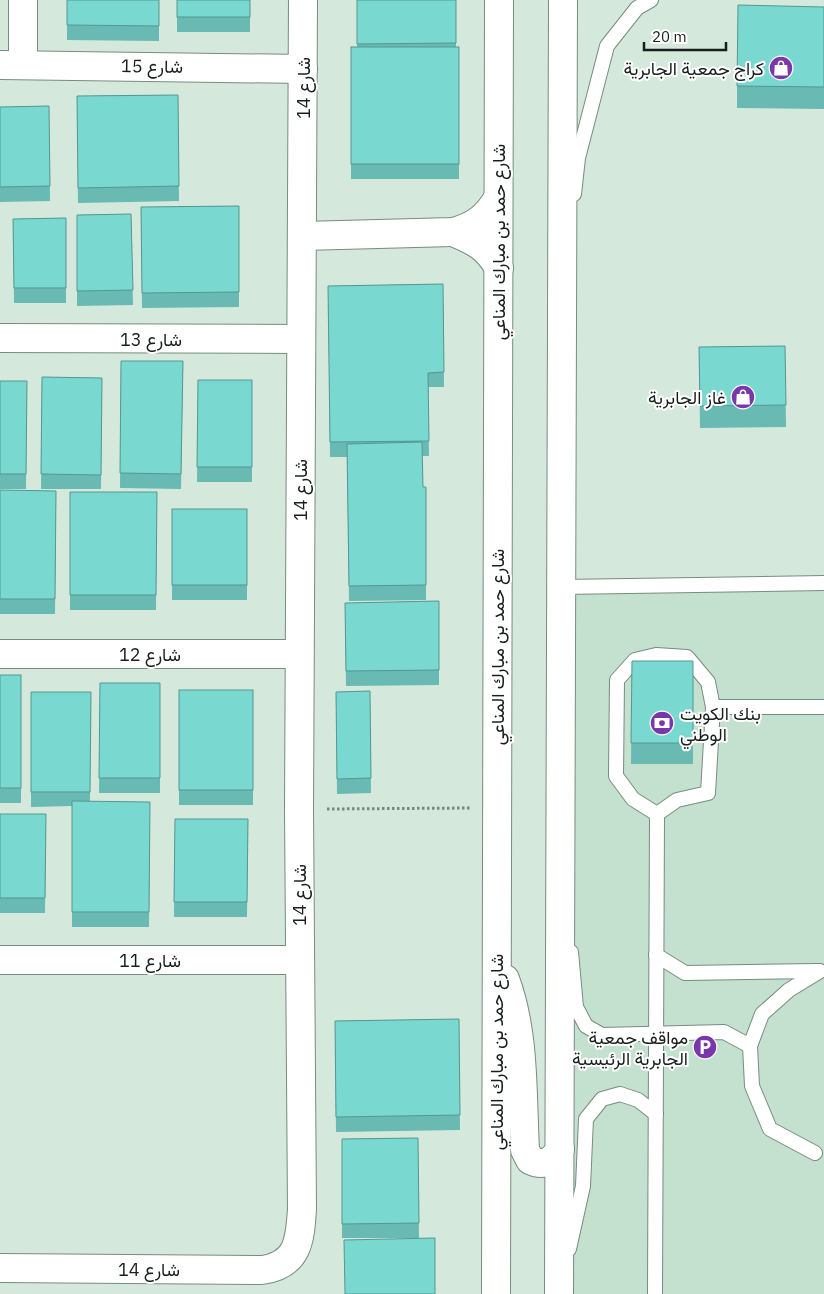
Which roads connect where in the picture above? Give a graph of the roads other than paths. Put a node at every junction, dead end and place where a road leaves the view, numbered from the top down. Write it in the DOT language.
graph roads {
  1 [pos="23,0"];
  2 [pos="303,0"];
  3 [pos="499,0"];
  4 [pos="563,0"];
  5 [pos="651,0"];
  6 [pos="11,64"];
  7 [pos="303,69"];
  8 [pos="498,198"];
  9 [pos="453,232"];
  10 [pos="303,236"];
  11 [pos="499,268"];
  12 [pos="562,291"];
  13 [pos="0,338"];
  14 [pos="301,339"];
  15 [pos="824,583"];
  16 [pos="561,587"];
  17 [pos="0,654"];
  18 [pos="299,654"];
  19 [pos="713,707"];
  20 [pos="824,707"];
  21 [pos="657,814"];
  22 [pos="560,912"];
  23 [pos="496,954"];
  24 [pos="656,955"];
  25 [pos="0,960"];
  26 [pos="299,960"];
  27 [pos="822,971"];
  28 [pos="656,1033"];
  29 [pos="750,1046"];
  30 [pos="656,1114"];
  31 [pos="560,1149"];
  32 [pos="815,1153"];
  33 [pos="0,1268"];
  34 [pos="559,1293"];
  35 [pos="496,1294"];
  36 [pos="655,1294"];
  1 -- 6 [label="street"];
  2 -- 7 [label="street, شارع 14"];
  3 -- 8 [label="street, شارع حمد بن مبارك المناعي"];
  4 -- 12 [label="street"];
  5 -- 12 [label="lane"];
  6 -- 7 [label="street, شارع 15"];
  7 -- 10 [label="street, شارع 14"];
  8 -- 9 [label="street"];
  8 -- 11 [label="street, شارع حمد بن مبارك المناعي"];
  9 -- 10 [label="street"];
  9 -- 11 [label="street"];
  10 -- 14 [label="street, شارع 14"];
  11 -- 23 [label="street, شارع حمد بن مبارك المناعي"];
  12 -- 16 [label="street"];
  13 -- 14 [label="street, شارع 13"];
  14 -- 18 [label="street, شارع 14"];
  15 -- 16 [label="lane"];
  16 -- 22 [label="street"];
  17 -- 18 [label="street, شارع 12"];
  18 -- 26 [label="street, شارع 14"];
  19 -- 20 [label="lane"];
  19 -- 21 [label="lane"];
  19 -- 21 [label="lane"];
  21 -- 24 [label="lane"];
  22 -- 28 [label="lane"];
  22 -- 31 [label="street"];
  23 -- 31 [label="street"];
  23 -- 35 [label="street, شارع حمد بن مبارك المناعي"];
  24 -- 27 [label="lane"];
  24 -- 28 [label="lane"];
  25 -- 26 [label="street, شارع 11"];
  26 -- 33 [label="street, شارع 14"];
  27 -- 29 [label="lane"];
  28 -- 29 [label="lane"];
  28 -- 30 [label="lane"];
  29 -- 32 [label="lane"];
  30 -- 34 [label="lane"];
  30 -- 36 [label="lane"];
  31 -- 34 [label="street"];
}
